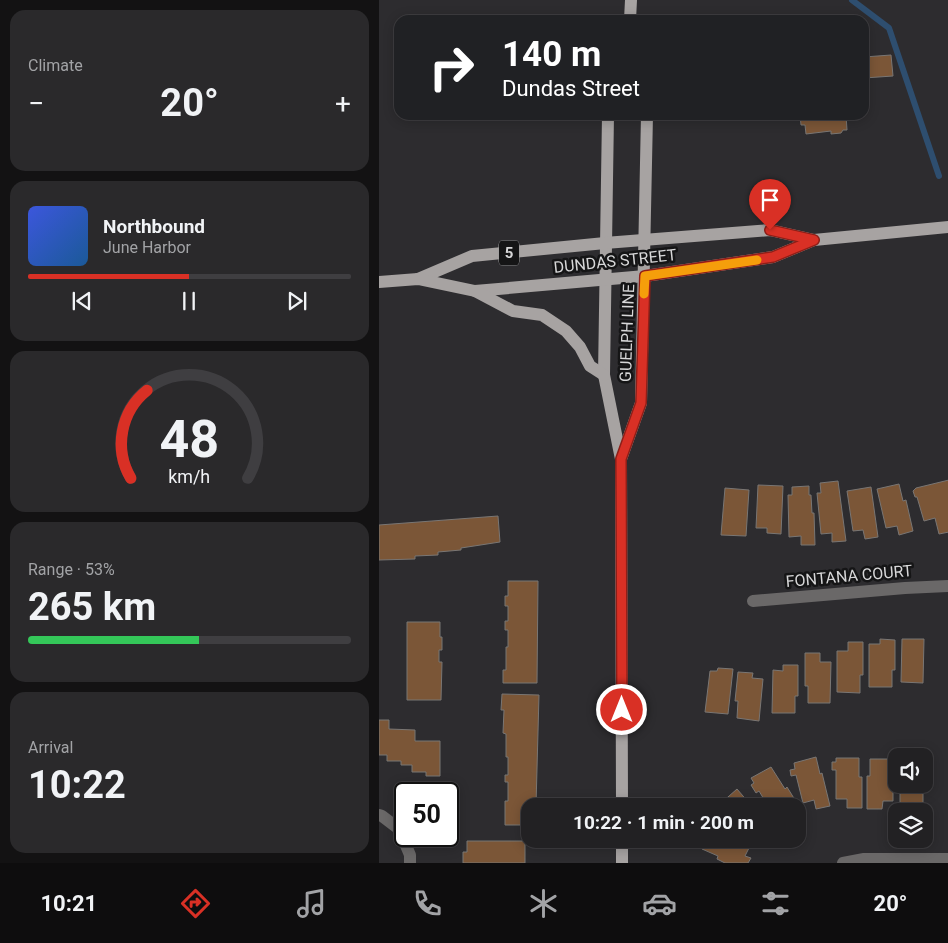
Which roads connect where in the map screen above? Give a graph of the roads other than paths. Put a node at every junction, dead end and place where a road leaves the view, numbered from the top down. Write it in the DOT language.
graph roads {
  1 [pos="631,0"];
  2 [pos="630,15"];
  3 [pos="608,120"];
  4 [pos="647,120"];
  5 [pos="948,227"];
  6 [pos="646,240"];
  7 [pos="814,240"];
  8 [pos="605,243"];
  9 [pos="645,276"];
  10 [pos="418,279"];
  11 [pos="605,279"];
  12 [pos="379,282"];
  13 [pos="475,291"];
  14 [pos="604,376"];
  15 [pos="621,459"];
  16 [pos="948,586"];
  17 [pos="753,601"];
  18 [pos="622,798"];
  19 [pos="379,815"];
  20 [pos="622,848"];
  21 [pos="948,859"];
  22 [pos="410,863"];
  23 [pos="622,863"];
  24 [pos="843,863"];
  1 -- 2 [label="main road"];
  3 -- 8 [label="main road, GUELPH LINE"];
  4 -- 6 [label="main road, GUELPH LINE"];
  5 -- 7 [label="main road, DUNDAS STREET / 5"];
  6 -- 7 [label="main road, DUNDAS STREET / 5"];
  6 -- 8 [label="main road, DUNDAS STREET / 5"];
  6 -- 9 [label="main road, GUELPH LINE"];
  7 -- 9 [label="main road, DUNDAS STREET / 5"];
  8 -- 10 [label="main road, DUNDAS STREET / 5"];
  8 -- 11 [label="main road, GUELPH LINE"];
  9 -- 11 [label="main road, DUNDAS STREET / 5"];
  9 -- 15 [label="main road, GUELPH LINE"];
  10 -- 12 [label="main road, DUNDAS STREET / 5"];
  10 -- 13 [label="main road, DUNDAS STREET / 5"];
  11 -- 13 [label="main road, DUNDAS STREET / 5"];
  11 -- 14 [label="main road, GUELPH LINE"];
  13 -- 14 [label="main road"];
  14 -- 15 [label="main road, GUELPH LINE"];
  15 -- 18 [label="main road, GUELPH LINE"];
  16 -- 17 [label="street, FONTANA COURT"];
  19 -- 22 [label="street"];
  20 -- 23 [label="main road"];
  21 -- 24 [label="street"];
}
